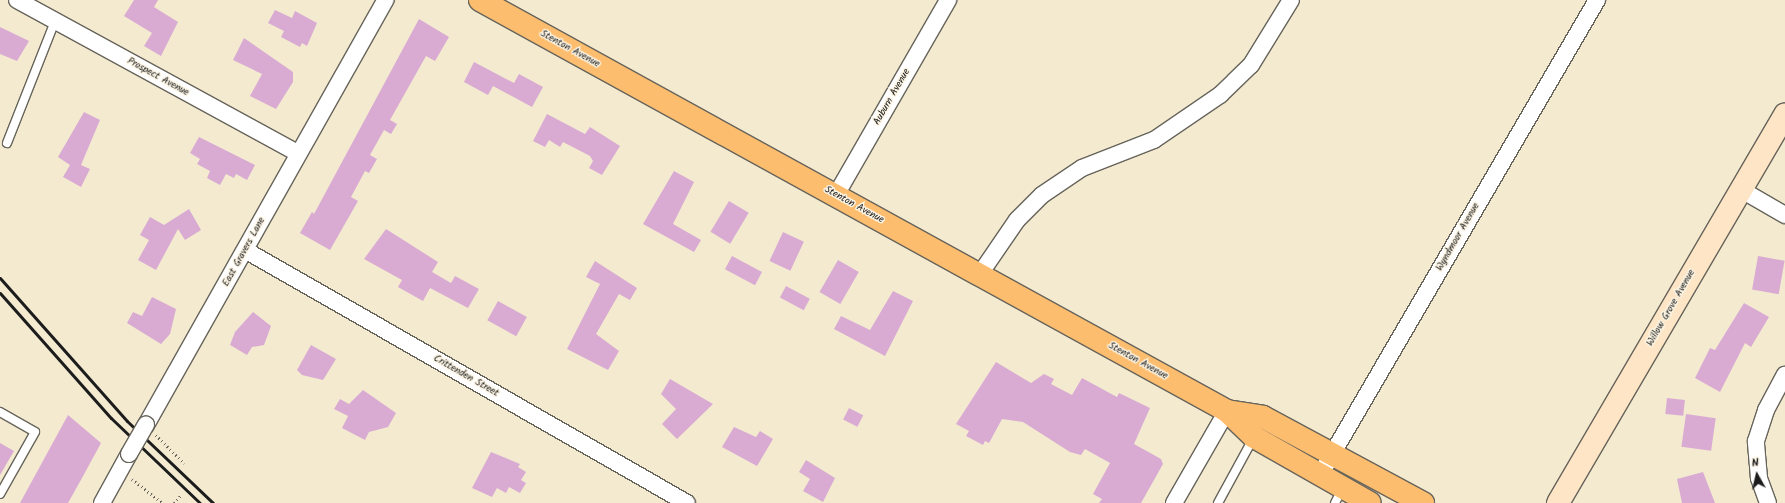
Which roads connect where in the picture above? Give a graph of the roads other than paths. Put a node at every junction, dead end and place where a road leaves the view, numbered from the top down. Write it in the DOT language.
graph roads {
  1 [pos="17,0"];
  2 [pos="385,0"];
  3 [pos="480,0"];
  4 [pos="948,0"];
  5 [pos="1291,0"];
  6 [pos="1597,0"];
  7 [pos="55,21"];
  8 [pos="1785,114"];
  9 [pos="7,143"];
  10 [pos="298,153"];
  11 [pos="1740,189"];
  12 [pos="836,195"];
  13 [pos="1785,215"];
  14 [pos="245,250"];
  15 [pos="980,274"];
  16 [pos="1785,375"];
  17 [pos="1227,411"];
  18 [pos="0,412"];
  19 [pos="1254,437"];
  20 [pos="1332,453"];
  21 [pos="1320,476"];
  22 [pos="0,494"];
  23 [pos="1339,496"];
  24 [pos="102,503"];
  25 [pos="687,503"];
  26 [pos="1174,503"];
  27 [pos="1218,503"];
  28 [pos="1370,503"];
  29 [pos="1423,503"];
  30 [pos="1558,503"];
  31 [pos="1768,503"];
  1 -- 7 [label="street, Prospect Avenue"];
  2 -- 10 [label="street, East Gravers Lane"];
  3 -- 12 [label="main road, Stenton Avenue"];
  4 -- 12 [label="street, Auburn Avenue"];
  5 -- 15 [label="street"];
  6 -- 20 [label="street, Wyndmoor Avenue"];
  7 -- 9 [label="lane"];
  7 -- 10 [label="street, Prospect Avenue"];
  8 -- 11 [label="street, Willow Grove Avenue"];
  10 -- 14 [label="street, East Gravers Lane"];
  11 -- 13 [label="street"];
  11 -- 30 [label="street, Willow Grove Avenue"];
  12 -- 15 [label="main road, Stenton Avenue"];
  14 -- 24 [label="street, East Gravers Lane, bridge"];
  14 -- 25 [label="street, Crittenden Street"];
  15 -- 17 [label="main road, Stenton Avenue"];
  16 -- 31 [label="street"];
  17 -- 19 [label="main road, Stenton Avenue"];
  17 -- 20 [label="main road, Stenton Avenue"];
  17 -- 26 [label="street"];
  18 -- 22 [label="lane"];
  19 -- 21 [label="main road, Stenton Avenue"];
  19 -- 27 [label="lane"];
  20 -- 21 [label="street, Wyndmoor Avenue"];
  20 -- 29 [label="main road, Stenton Avenue"];
  21 -- 23 [label="main road, Stenton Avenue"];
  23 -- 28 [label="main road, Stenton Avenue"];
}
